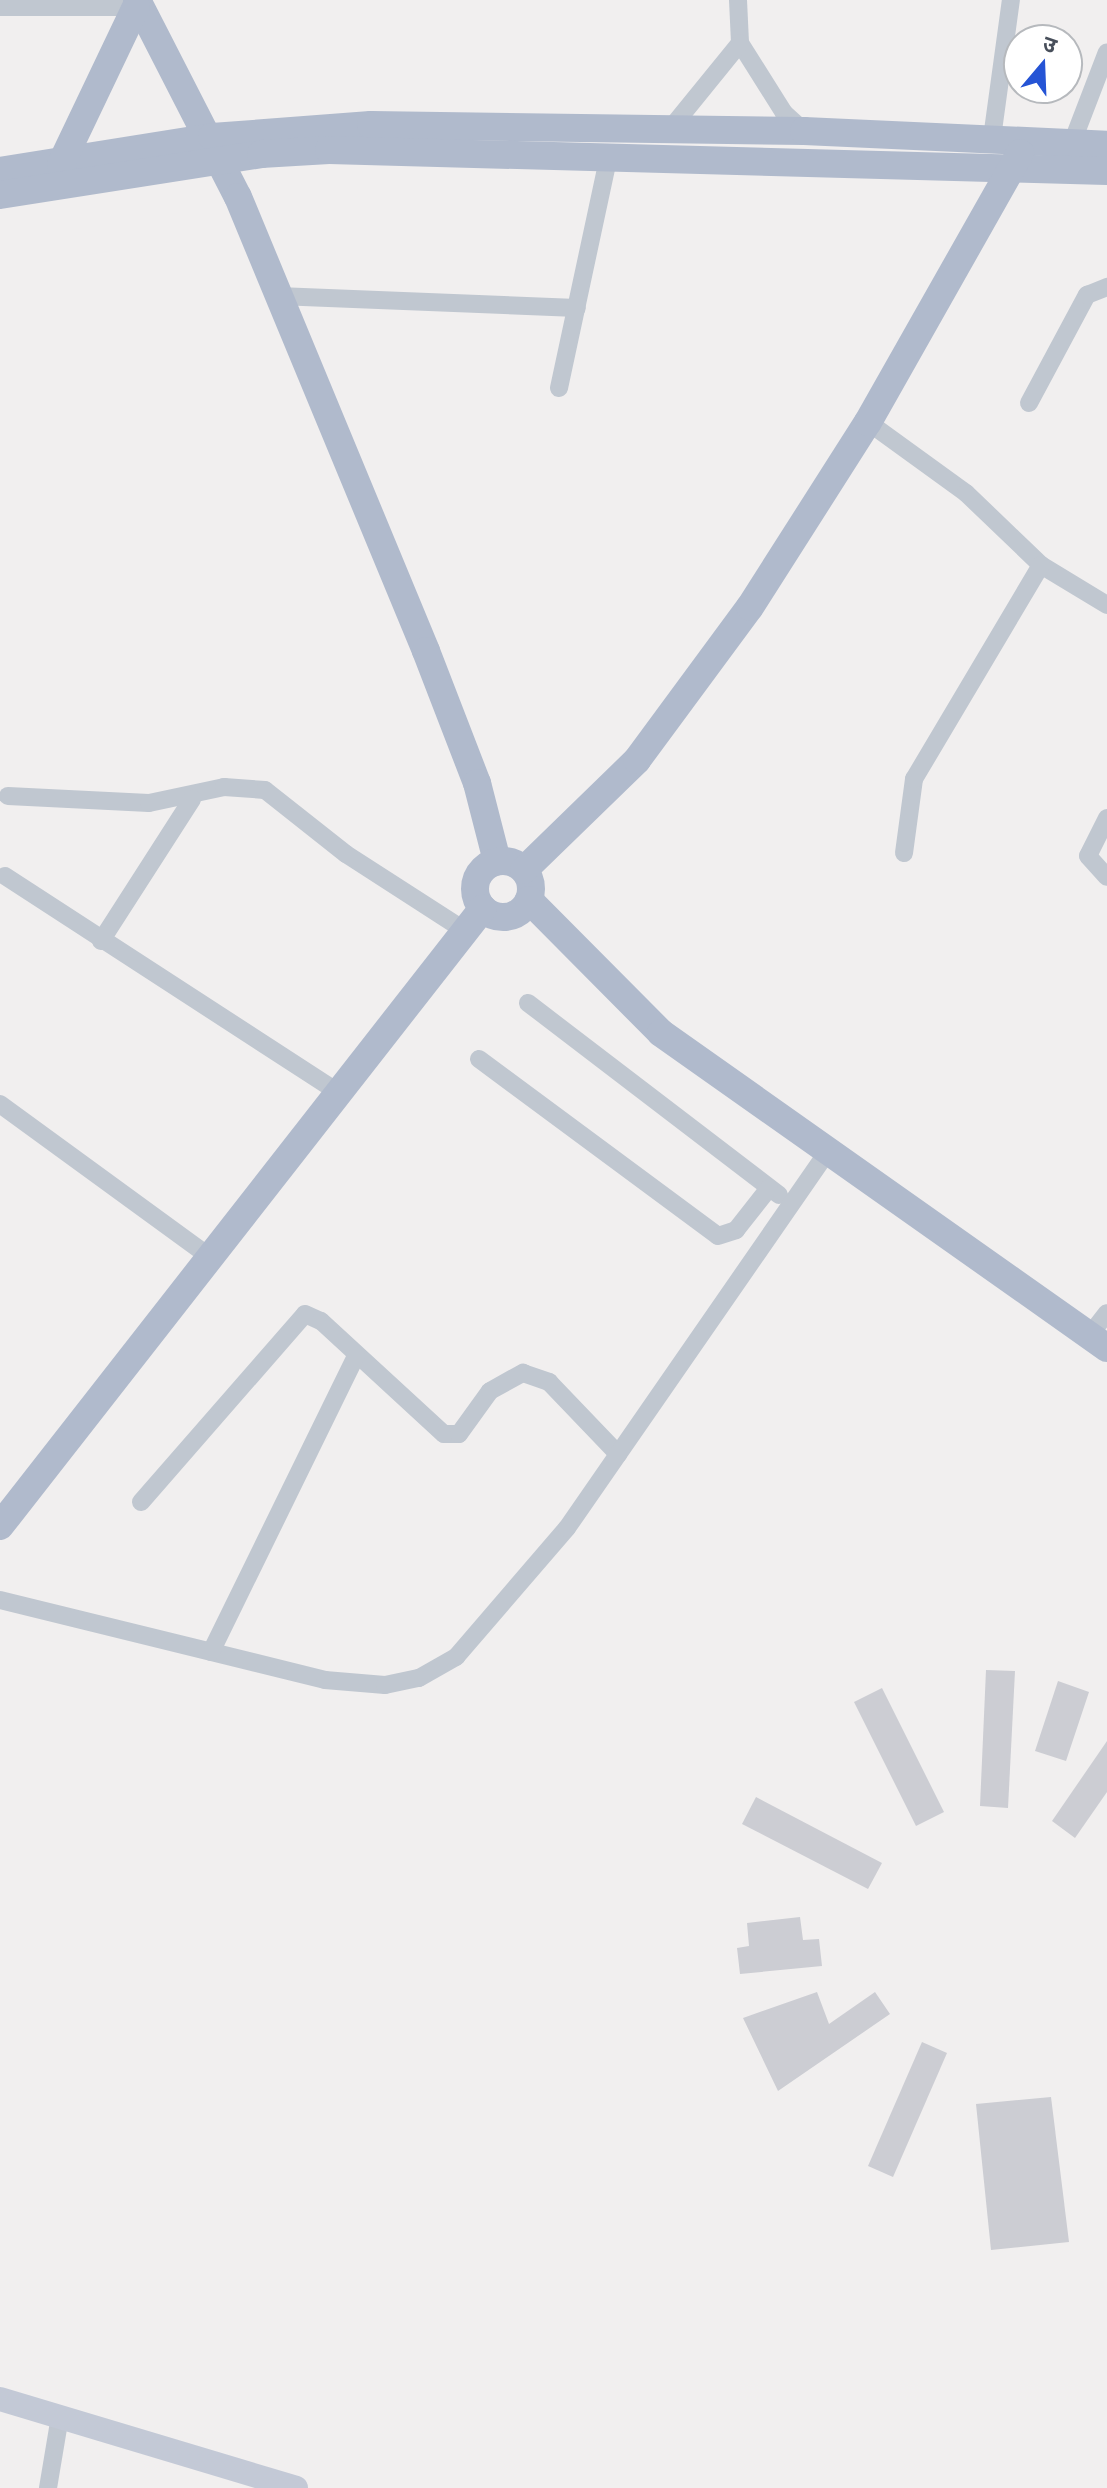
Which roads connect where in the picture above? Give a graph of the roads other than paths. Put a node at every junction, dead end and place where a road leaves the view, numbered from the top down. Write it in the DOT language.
graph roads {
  1 [pos="738,0"];
  2 [pos="1018,2"];
  3 [pos="137,4"];
  4 [pos="0,7"];
  5 [pos="740,43"];
  6 [pos="1107,52"];
  7 [pos="671,128"];
  8 [pos="804,131"];
  9 [pos="992,138"];
  10 [pos="1026,141"];
  11 [pos="1072,143"];
  12 [pos="1107,145"];
  13 [pos="217,149"];
  14 [pos="609,155"];
  15 [pos="1012,167"];
  16 [pos="0,171"];
  17 [pos="1107,171"];
  18 [pos="64,175"];
  19 [pos="0,195"];
  20 [pos="1107,287"];
  21 [pos="278,296"];
  22 [pos="577,308"];
  23 [pos="559,388"];
  24 [pos="1029,403"];
  25 [pos="868,422"];
  26 [pos="1041,565"];
  27 [pos="1107,605"];
  28 [pos="8,796"];
  29 [pos="192,799"];
  30 [pos="1107,818"];
  31 [pos="904,853"];
  32 [pos="510,866"];
  33 [pos="5,876"];
  34 [pos="1107,877"];
  35 [pos="529,900"];
  36 [pos="483,908"];
  37 [pos="464,930"];
  38 [pos="101,941"];
  39 [pos="528,1003"];
  40 [pos="479,1059"];
  41 [pos="335,1090"];
  42 [pos="0,1104"];
  43 [pos="826,1154"];
  44 [pos="769,1188"];
  45 [pos="791,1204"];
  46 [pos="206,1254"];
  47 [pos="1107,1313"];
  48 [pos="1098,1342"];
  49 [pos="356,1356"];
  50 [pos="618,1454"];
  51 [pos="141,1502"];
  52 [pos="0,1526"];
  53 [pos="0,1600"];
  54 [pos="211,1652"];
  55 [pos="0,2399"];
  56 [pos="60,2416"];
  57 [pos="48,2488"];
  58 [pos="296,2488"];
  1 -- 5 [label="street"];
  2 -- 9 [label="street"];
  3 -- 4 [label="street"];
  3 -- 13 [label="main road"];
  3 -- 18 [label="main road"];
  5 -- 7 [label="street"];
  5 -- 8 [label="street"];
  6 -- 11 [label="street"];
  7 -- 8 [label="main road"];
  7 -- 13 [label="main road"];
  8 -- 9 [label="main road"];
  9 -- 10 [label="main road"];
  10 -- 11 [label="main road"];
  10 -- 15 [label="main road"];
  11 -- 12 [label="main road"];
  13 -- 14 [label="main road"];
  13 -- 18 [label="main road"];
  13 -- 21 [label="main road"];
  14 -- 15 [label="main road"];
  14 -- 22 [label="street"];
  15 -- 17 [label="main road"];
  15 -- 25 [label="main road"];
  16 -- 18 [label="main road"];
  18 -- 19 [label="main road"];
  20 -- 24 [label="street"];
  21 -- 22 [label="street"];
  21 -- 32 [label="main road"];
  22 -- 23 [label="street"];
  25 -- 26 [label="street"];
  25 -- 32 [label="main road"];
  26 -- 27 [label="street"];
  26 -- 31 [label="street"];
  28 -- 29 [label="street"];
  29 -- 37 [label="street"];
  29 -- 38 [label="street"];
  30 -- 34 [label="street"];
  32 -- 35 [label="main road"];
  32 -- 36 [label="main road"];
  33 -- 38 [label="street"];
  35 -- 36 [label="main road"];
  35 -- 43 [label="main road"];
  36 -- 37 [label="main road"];
  37 -- 41 [label="main road"];
  38 -- 41 [label="street"];
  39 -- 44 [label="street"];
  40 -- 44 [label="street"];
  41 -- 46 [label="main road"];
  42 -- 46 [label="street"];
  43 -- 45 [label="street"];
  43 -- 48 [label="main road"];
  44 -- 45 [label="street"];
  45 -- 50 [label="street"];
  46 -- 52 [label="main road"];
  47 -- 48 [label="street"];
  49 -- 50 [label="street"];
  49 -- 51 [label="street"];
  49 -- 54 [label="street"];
  50 -- 54 [label="street"];
  53 -- 54 [label="street"];
  55 -- 56 [label="street"];
  56 -- 57 [label="street"];
  56 -- 58 [label="street"];
}
